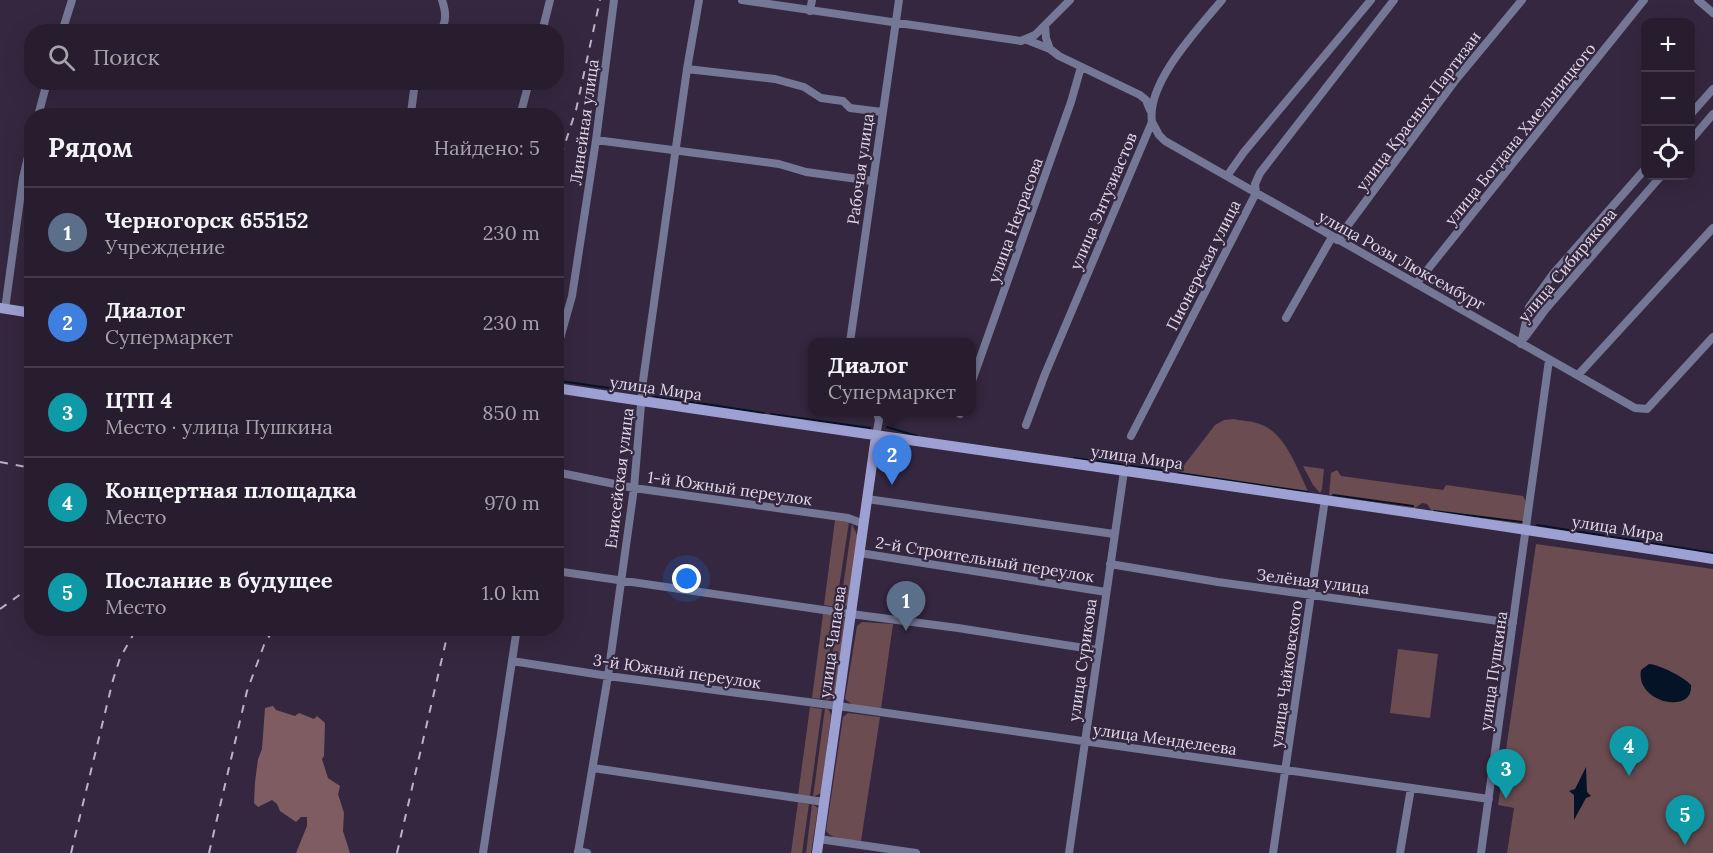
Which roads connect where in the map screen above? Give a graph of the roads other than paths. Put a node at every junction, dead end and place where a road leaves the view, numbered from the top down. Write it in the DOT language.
graph roads {
  1 [pos="72,0"];
  2 [pos="442,0"];
  3 [pos="550,0"];
  4 [pos="614,0"];
  5 [pos="699,0"];
  6 [pos="742,0"];
  7 [pos="812,0"];
  8 [pos="899,0"];
  9 [pos="1070,0"];
  10 [pos="1222,0"];
  11 [pos="1371,0"];
  12 [pos="1394,0"];
  13 [pos="1522,0"];
  14 [pos="1644,0"];
  15 [pos="1698,0"];
  16 [pos="810,11"];
  17 [pos="1713,13"];
  18 [pos="64,24"];
  19 [pos="444,24"];
  20 [pos="544,24"];
  21 [pos="898,24"];
  22 [pos="1045,26"];
  23 [pos="1027,40"];
  24 [pos="1050,49"];
  25 [pos="1082,67"];
  26 [pos="687,69"];
  27 [pos="1713,89"];
  28 [pos="45,90"];
  29 [pos="415,90"];
  30 [pos="527,90"];
  31 [pos="40,108"];
  32 [pos="412,108"];
  33 [pos="522,108"];
  34 [pos="1695,109"];
  35 [pos="1150,110"];
  36 [pos="882,112"];
  37 [pos="1713,114"];
  38 [pos="1152,122"];
  39 [pos="1695,135"];
  40 [pos="596,140"];
  41 [pos="676,150"];
  42 [pos="24,174"];
  43 [pos="1641,174"];
  44 [pos="1227,176"];
  45 [pos="1657,180"];
  46 [pos="872,181"];
  47 [pos="1256,193"];
  48 [pos="1713,228"];
  49 [pos="1335,238"];
  50 [pos="1416,284"];
  51 [pos="2,309"];
  52 [pos="24,312"];
  53 [pos="1286,318"];
  54 [pos="564,325"];
  55 [pos="1713,337"];
  56 [pos="851,338"];
  57 [pos="1521,344"];
  58 [pos="1549,360"];
  59 [pos="976,370"];
  60 [pos="1578,375"];
  61 [pos="564,390"];
  62 [pos="642,400"];
  63 [pos="878,416"];
  64 [pos="1026,425"];
  65 [pos="876,436"];
  66 [pos="1131,436"];
  67 [pos="1124,471"];
  68 [pos="564,474"];
  69 [pos="633,489"];
  70 [pos="867,499"];
  71 [pos="1324,499"];
  72 [pos="864,524"];
  73 [pos="1526,529"];
  74 [pos="1114,534"];
  75 [pos="860,553"];
  76 [pos="1713,559"];
  77 [pos="1110,564"];
  78 [pos="564,572"];
  79 [pos="620,580"];
  80 [pos="1106,592"];
  81 [pos="1311,594"];
  82 [pos="851,614"];
  83 [pos="1513,623"];
  84 [pos="516,636"];
  85 [pos="1097,650"];
  86 [pos="512,661"];
  87 [pos="608,676"];
  88 [pos="838,706"];
  89 [pos="1084,741"];
  90 [pos="593,768"];
  91 [pos="1286,771"];
  92 [pos="1411,788"];
  93 [pos="1489,799"];
  94 [pos="824,802"];
  95 [pos="819,839"];
  96 [pos="578,852"];
  97 [pos="483,853"];
  98 [pos="587,853"];
  99 [pos="817,853"];
  100 [pos="916,853"];
  101 [pos="1069,853"];
  102 [pos="1273,853"];
  103 [pos="1400,853"];
  104 [pos="1481,853"];
  1 -- 18 [label="street"];
  2 -- 19 [label="street"];
  3 -- 20 [label="street"];
  4 -- 40 [label="street, Линейная улица"];
  5 -- 26 [label="street, Енисейская улица"];
  6 -- 16 [label="street"];
  7 -- 16 [label="street"];
  8 -- 21 [label="street, Рабочая улица"];
  9 -- 22 [label="street"];
  10 -- 35 [label="street"];
  11 -- 44 [label="street, Пионерская улица"];
  12 -- 47 [label="street, Пионерская улица"];
  13 -- 49 [label="street, улица Красных Партизан"];
  14 -- 50 [label="street, улица Богдана Хмельницкого"];
  15 -- 17 [label="street"];
  16 -- 21 [label="street"];
  21 -- 23 [label="street"];
  21 -- 36 [label="street, Рабочая улица"];
  22 -- 23 [label="street"];
  22 -- 24 [label="street"];
  23 -- 24 [label="street"];
  24 -- 25 [label="street"];
  25 -- 35 [label="street"];
  25 -- 59 [label="street, улица Некрасова"];
  26 -- 36 [label="street"];
  26 -- 41 [label="street, Енисейская улица"];
  27 -- 34 [label="street"];
  28 -- 31 [label="street"];
  29 -- 32 [label="street"];
  30 -- 33 [label="street"];
  35 -- 38 [label="street, улица Энтузиастов"];
  36 -- 46 [label="street, Рабочая улица"];
  37 -- 39 [label="street"];
  38 -- 44 [label="street, улица Розы Люксембург"];
  38 -- 64 [label="street, улица Энтузиастов"];
  40 -- 41 [label="street"];
  40 -- 54 [label="street, Линейная улица"];
  41 -- 46 [label="street"];
  41 -- 62 [label="street, Енисейская улица"];
  42 -- 51 [label="street"];
  43 -- 57 [label="street, улица Сибирякова"];
  44 -- 47 [label="street, улица Розы Люксембург"];
  45 -- 57 [label="street, улица Сибирякова"];
  46 -- 56 [label="street, Рабочая улица"];
  47 -- 49 [label="street, улица Розы Люксембург"];
  47 -- 66 [label="street, Пионерская улица"];
  48 -- 60 [label="street"];
  49 -- 50 [label="street, улица Розы Люксембург"];
  49 -- 53 [label="street, улица Красных Партизан"];
  50 -- 57 [label="street, улица Розы Люксембург"];
  51 -- 52 [label="main road"];
  55 -- 60 [label="street, улица Розы Люксембург"];
  57 -- 58 [label="street, улица Розы Люксембург"];
  58 -- 60 [label="street, улица Розы Люксембург"];
  58 -- 73 [label="street, улица Пушкина"];
  61 -- 62 [label="main road, улица Мира"];
  62 -- 65 [label="main road, улица Мира"];
  62 -- 69 [label="street, Енисейская улица"];
  63 -- 65 [label="street"];
  65 -- 67 [label="main road, улица Мира"];
  65 -- 70 [label="main road, улица Чапаева"];
  67 -- 71 [label="main road, улица Мира"];
  67 -- 74 [label="street, улица Сурикова"];
  68 -- 69 [label="street, 1-й Южный переулок"];
  69 -- 72 [label="street, 1-й Южный переулок"];
  69 -- 79 [label="street, Енисейская улица"];
  70 -- 72 [label="main road, улица Чапаева"];
  70 -- 74 [label="street"];
  71 -- 73 [label="main road, улица Мира"];
  71 -- 81 [label="street, улица Чайковского"];
  72 -- 75 [label="main road, улица Чапаева"];
  73 -- 76 [label="main road, улица Мира"];
  73 -- 83 [label="street, улица Пушкина"];
  74 -- 77 [label="street, улица Сурикова"];
  75 -- 80 [label="street, 2-й Строительный переулок"];
  75 -- 82 [label="main road, улица Чапаева"];
  77 -- 80 [label="street, улица Сурикова"];
  77 -- 81 [label="street, Зелёная улица"];
  78 -- 79 [label="street"];
  79 -- 82 [label="street"];
  79 -- 87 [label="street, Енисейская улица"];
  80 -- 85 [label="street, улица Сурикова"];
  81 -- 83 [label="street, Зелёная улица"];
  81 -- 91 [label="street, улица Чайковского"];
  82 -- 85 [label="street"];
  82 -- 88 [label="main road, улица Чапаева"];
  83 -- 93 [label="street, улица Пушкина"];
  84 -- 86 [label="street"];
  85 -- 89 [label="street, улица Сурикова"];
  86 -- 87 [label="street, 3-й Южный переулок"];
  86 -- 97 [label="street"];
  87 -- 88 [label="street, 3-й Южный переулок"];
  87 -- 90 [label="street, Енисейская улица"];
  88 -- 89 [label="street, улица Менделеева"];
  88 -- 94 [label="main road, улица Чапаева"];
  89 -- 91 [label="street, улица Менделеева"];
  89 -- 101 [label="street, улица Сурикова"];
  90 -- 94 [label="street"];
  90 -- 96 [label="street, Енисейская улица"];
  91 -- 92 [label="street, улица Менделеева"];
  91 -- 102 [label="street, улица Чайковского"];
  92 -- 93 [label="street, улица Менделеева"];
  92 -- 103 [label="street"];
  93 -- 104 [label="street, улица Пушкина"];
  94 -- 95 [label="main road, улица Чапаева"];
  95 -- 99 [label="main road, улица Чапаева"];
  95 -- 100 [label="street"];
  96 -- 98 [label="street, Енисейская улица"];
}
